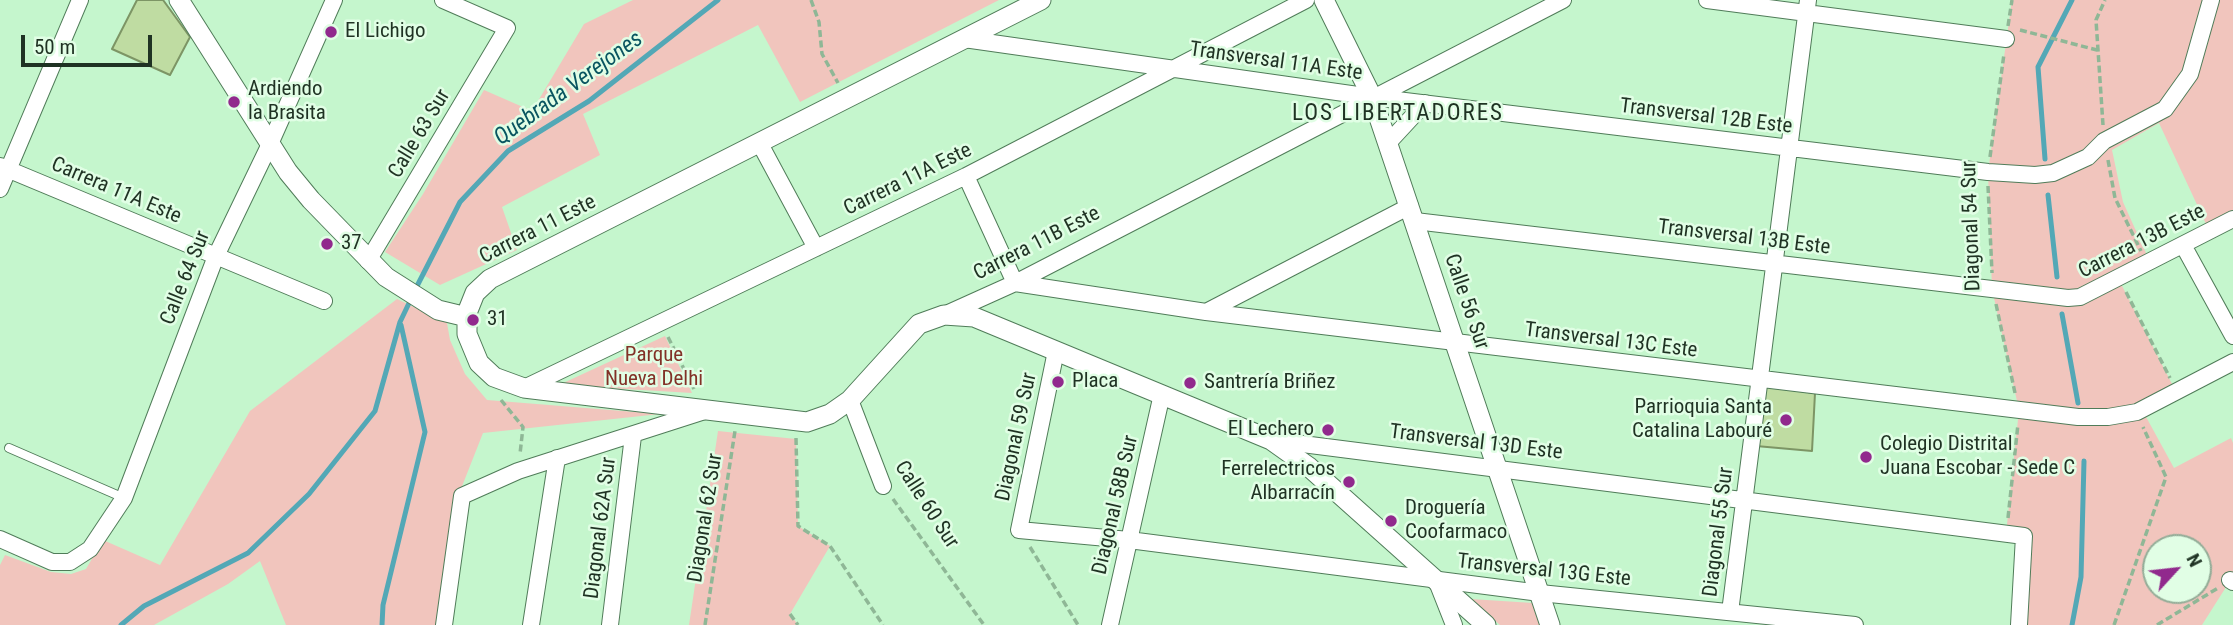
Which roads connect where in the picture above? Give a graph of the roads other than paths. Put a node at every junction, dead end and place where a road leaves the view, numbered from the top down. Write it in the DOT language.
graph roads {
  1 [pos="80,0"];
  2 [pos="179,0"];
  3 [pos="334,0"];
  4 [pos="443,0"];
  5 [pos="1041,0"];
  6 [pos="1306,0"];
  7 [pos="1324,0"];
  8 [pos="1563,0"];
  9 [pos="1707,0"];
  10 [pos="2211,0"];
  11 [pos="1808,7"];
  12 [pos="2007,33"];
  13 [pos="964,39"];
  14 [pos="1174,69"];
  15 [pos="1372,97"];
  16 [pos="1425,103"];
  17 [pos="759,142"];
  18 [pos="1388,142"];
  19 [pos="270,144"];
  20 [pos="1790,148"];
  21 [pos="4,168"];
  22 [pos="966,176"];
  23 [pos="0,188"];
  24 [pos="1413,213"];
  25 [pos="2233,219"];
  26 [pos="2183,244"];
  27 [pos="816,248"];
  28 [pos="216,256"];
  29 [pos="368,261"];
  30 [pos="1775,263"];
  31 [pos="1015,283"];
  32 [pos="2068,298"];
  33 [pos="324,301"];
  34 [pos="1206,312"];
  35 [pos="944,315"];
  36 [pos="467,317"];
  37 [pos="2233,336"];
  38 [pos="1456,344"];
  39 [pos="1056,351"];
  40 [pos="2233,362"];
  41 [pos="1759,379"];
  42 [pos="524,388"];
  43 [pos="1162,394"];
  44 [pos="850,401"];
  45 [pos="705,411"];
  46 [pos="633,436"];
  47 [pos="1271,440"];
  48 [pos="9,448"];
  49 [pos="557,457"];
  50 [pos="1498,469"];
  51 [pos="883,486"];
  52 [pos="124,498"];
  53 [pos="1744,500"];
  54 [pos="1019,530"];
  55 [pos="0,539"];
  56 [pos="1129,540"];
  57 [pos="1436,580"];
  58 [pos="1540,593"];
  59 [pos="1730,612"];
  60 [pos="444,625"];
  61 [pos="531,625"];
  62 [pos="610,625"];
  63 [pos="1110,625"];
  64 [pos="1454,625"];
  65 [pos="1486,625"];
  66 [pos="1550,625"];
  67 [pos="1855,625"];
  68 [pos="2019,625"];
  1 -- 21 [label="street"];
  2 -- 19 [label="street"];
  3 -- 19 [label="street, Calle 64 Sur"];
  4 -- 29 [label="street, Calle 63 Sur"];
  5 -- 13 [label="street, Carrera 11 Este"];
  6 -- 14 [label="street, Carrera 11A Este"];
  7 -- 15 [label="street, Calle 56 Sur"];
  8 -- 15 [label="street, Carrera 11B Este"];
  9 -- 11 [label="street"];
  10 -- 20 [label="street, Transversal 12B Este"];
  11 -- 12 [label="street"];
  11 -- 20 [label="street, Diagonal 55 Sur"];
  13 -- 14 [label="street, Transversal 11A Este"];
  13 -- 17 [label="street, Carrera 11 Este"];
  14 -- 15 [label="street, Transversal 11A Este"];
  14 -- 22 [label="street, Carrera 11A Este"];
  15 -- 16 [label="street, Transversal 12B Este"];
  15 -- 18 [label="street, Calle 56 Sur"];
  15 -- 31 [label="street, Carrera 11B Este"];
  16 -- 18 [label="street"];
  16 -- 20 [label="street, Transversal 12B Este"];
  17 -- 27 [label="street"];
  17 -- 36 [label="street, Carrera 11 Este"];
  18 -- 24 [label="street, Calle 56 Sur"];
  19 -- 28 [label="street, Calle 64 Sur"];
  19 -- 29 [label="street"];
  20 -- 30 [label="street, Diagonal 55 Sur"];
  21 -- 23 [label="street"];
  21 -- 28 [label="street, Carrera 11A Este"];
  22 -- 27 [label="street, Carrera 11A Este"];
  22 -- 31 [label="street"];
  24 -- 30 [label="street, Transversal 13B Este"];
  24 -- 34 [label="street"];
  24 -- 38 [label="street, Calle 56 Sur"];
  25 -- 26 [label="street, Carrera 13B Este"];
  26 -- 32 [label="street, Carrera 13B Este"];
  26 -- 37 [label="street"];
  27 -- 42 [label="street, Carrera 11A Este"];
  28 -- 33 [label="street, Carrera 11A Este"];
  28 -- 52 [label="street, Calle 64 Sur"];
  29 -- 36 [label="street"];
  30 -- 32 [label="street, Transversal 13B Este"];
  30 -- 41 [label="street, Diagonal 55 Sur"];
  31 -- 34 [label="street, Transversal 13C Este"];
  31 -- 35 [label="street, Carrera 11B Este"];
  34 -- 38 [label="street, Transversal 13C Este"];
  35 -- 39 [label="street, Transversal 13D Este"];
  35 -- 44 [label="street, Carrera 11B Este"];
  36 -- 42 [label="street, Carrera 11B Este"];
  38 -- 41 [label="street, Transversal 13C Este"];
  38 -- 50 [label="street, Calle 56 Sur"];
  39 -- 43 [label="street, Transversal 13D Este"];
  39 -- 54 [label="street, Diagonal 59 Sur"];
  40 -- 41 [label="street, Transversal 13C Este"];
  41 -- 53 [label="street, Diagonal 55 Sur"];
  42 -- 45 [label="street, Carrera 11B Este"];
  43 -- 47 [label="street, Transversal 13D Este"];
  43 -- 56 [label="street, Diagonal 58B Sur"];
  44 -- 45 [label="street, Carrera 11B Este"];
  44 -- 51 [label="street, Calle 60 Sur"];
  45 -- 46 [label="street"];
  46 -- 49 [label="street"];
  46 -- 62 [label="street, Diagonal 62A Sur"];
  47 -- 50 [label="street, Transversal 13D Este"];
  47 -- 57 [label="street"];
  48 -- 52 [label="lane"];
  49 -- 60 [label="street"];
  49 -- 61 [label="street"];
  50 -- 53 [label="street, Transversal 13D Este"];
  50 -- 58 [label="street, Calle 56 Sur"];
  52 -- 55 [label="street, Calle 64 Sur"];
  53 -- 59 [label="street, Diagonal 55 Sur"];
  53 -- 68 [label="street, Transversal 13D Este"];
  54 -- 56 [label="street, Transversal 13G Este"];
  56 -- 57 [label="street, Transversal 13G Este"];
  56 -- 63 [label="street, Diagonal 58B Sur"];
  57 -- 58 [label="street, Transversal 13G Este"];
  57 -- 64 [label="street"];
  57 -- 65 [label="street"];
  58 -- 59 [label="street, Transversal 13G Este"];
  58 -- 66 [label="street, Calle 56 Sur"];
  59 -- 67 [label="street, Transversal 13G Este"];
}
